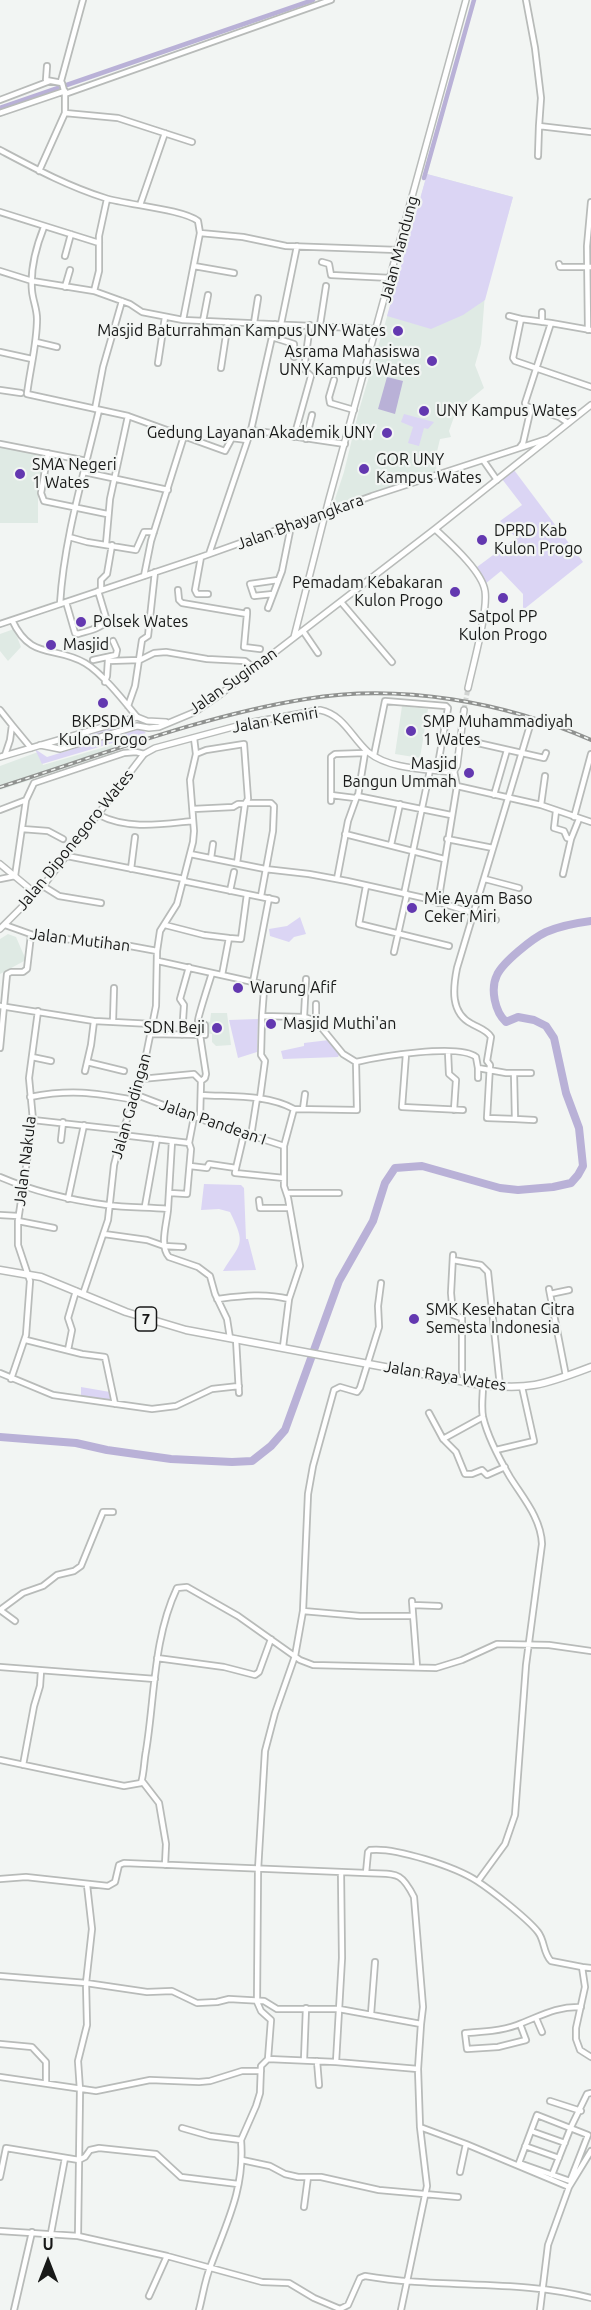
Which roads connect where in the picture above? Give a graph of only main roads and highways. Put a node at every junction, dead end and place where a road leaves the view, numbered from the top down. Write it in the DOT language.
graph roads {
  1 [pos="466,0"];
  2 [pos="591,405"];
  3 [pos="550,438"];
  4 [pos="435,529"];
  5 [pos="294,637"];
  6 [pos="468,688"];
  7 [pos="464,710"];
  8 [pos="169,722"];
  9 [pos="40,745"];
  10 [pos="144,754"];
  11 [pos="2,756"];
  12 [pos="0,864"];
  13 [pos="35,893"];
  14 [pos="3,927"];
  15 [pos="0,1270"];
  16 [pos="591,1366"];
  1 -- 5 [label="main road, Jalan Mandung"];
  2 -- 3 [label="main road, Jalan Bhayangkara"];
  3 -- 4 [label="main road, Jalan Sugiman"];
  4 -- 5 [label="main road, Jalan Sugiman"];
  4 -- 6 [label="main road"];
  5 -- 8 [label="main road, Jalan Sugiman"];
  7 -- 10 [label="main road, Jalan Kemiri"];
  8 -- 9 [label="main road"];
  8 -- 9 [label="main road, Jalan Sugiman"];
  9 -- 11 [label="main road"];
  10 -- 13 [label="main road, Jalan Diponegoro Wates"];
  12 -- 13 [label="main road"];
  13 -- 14 [label="main road, Jalan Diponegoro Wates"];
  15 -- 16 [label="highway, Jalan Raya Wates / 7"];
}
